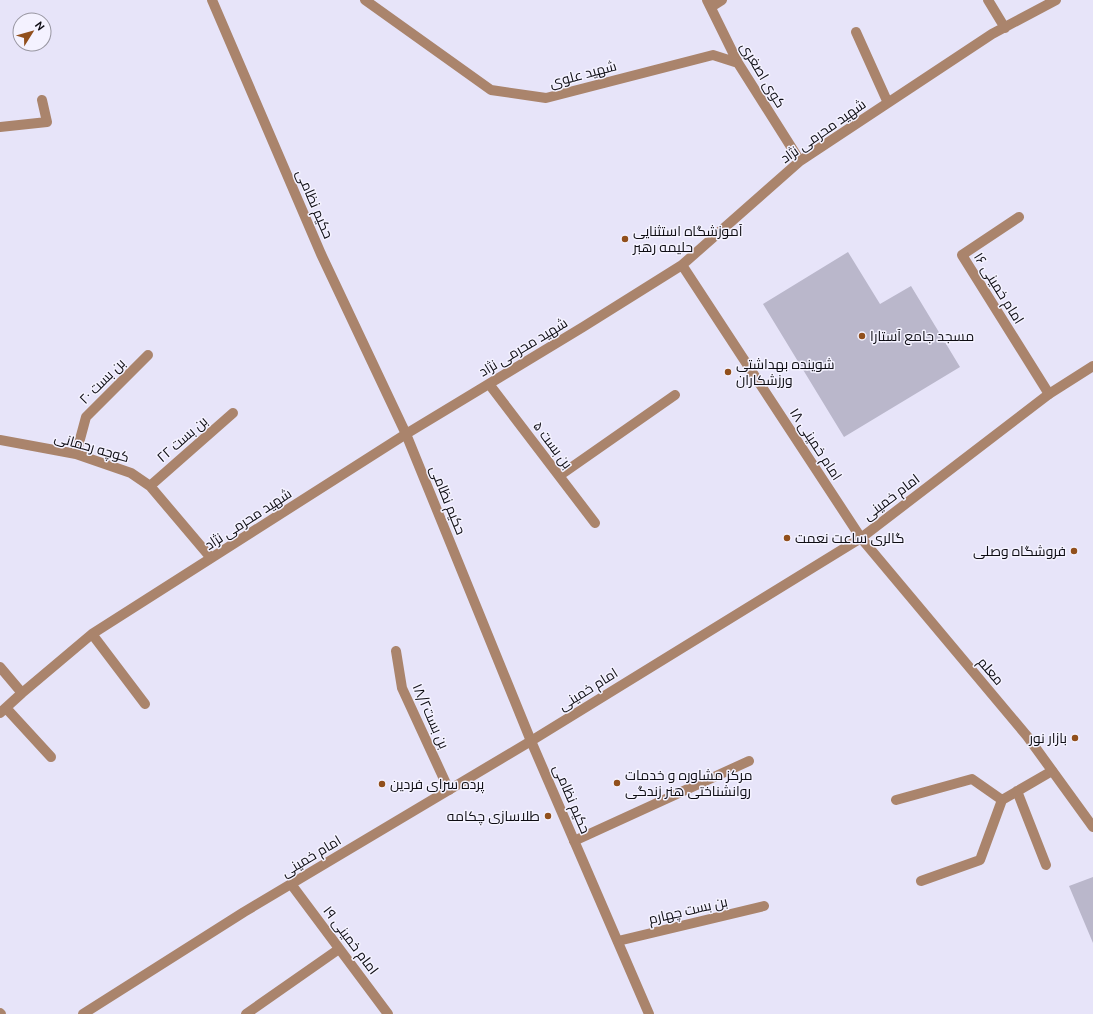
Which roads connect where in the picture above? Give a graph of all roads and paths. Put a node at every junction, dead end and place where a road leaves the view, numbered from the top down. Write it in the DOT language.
graph roads {
  1 [pos="212,0"];
  2 [pos="365,0"];
  3 [pos="722,0"];
  4 [pos="988,0"];
  5 [pos="1056,0"];
  6 [pos="709,3"];
  7 [pos="1005,28"];
  8 [pos="856,32"];
  9 [pos="738,63"];
  10 [pos="42,100"];
  11 [pos="888,103"];
  12 [pos="0,127"];
  13 [pos="800,161"];
  14 [pos="1019,217"];
  15 [pos="682,265"];
  16 [pos="148,355"];
  17 [pos="1093,366"];
  18 [pos="489,384"];
  19 [pos="1049,394"];
  20 [pos="675,395"];
  21 [pos="233,413"];
  22 [pos="406,434"];
  23 [pos="0,440"];
  24 [pos="76,454"];
  25 [pos="559,476"];
  26 [pos="150,486"];
  27 [pos="595,524"];
  28 [pos="861,538"];
  29 [pos="211,558"];
  30 [pos="92,634"];
  31 [pos="396,651"];
  32 [pos="0,667"];
  33 [pos="22,693"];
  34 [pos="145,704"];
  35 [pos="3,710"];
  36 [pos="531,741"];
  37 [pos="51,757"];
  38 [pos="749,761"];
  39 [pos="1052,771"];
  40 [pos="449,790"];
  41 [pos="1017,791"];
  42 [pos="896,800"];
  43 [pos="1002,800"];
  44 [pos="1093,827"];
  45 [pos="574,841"];
  46 [pos="1046,865"];
  47 [pos="920,881"];
  48 [pos="291,884"];
  49 [pos="764,906"];
  50 [pos="618,941"];
  51 [pos="339,949"];
  52 [pos="84,1014"];
  53 [pos="246,1014"];
  54 [pos="388,1014"];
  55 [pos="649,1014"];
  1 -- 22 [label="street, حکیم نظامی"];
  2 -- 9 [label="street, شهید علوی"];
  3 -- 6 [label="street"];
  4 -- 7 [label="street"];
  5 -- 7 [label="street, شهید محرمی نژاد"];
  6 -- 9 [label="street, کوی اصغری"];
  7 -- 11 [label="street, شهید محرمی نژاد"];
  8 -- 11 [label="street"];
  9 -- 13 [label="street, کوی اصغری"];
  10 -- 12 [label="street"];
  11 -- 13 [label="street, شهید محرمی نژاد"];
  13 -- 15 [label="street, شهید محرمی نژاد"];
  14 -- 19 [label="street, امام خمینی ۱۶"];
  15 -- 18 [label="street, شهید محرمی نژاد"];
  15 -- 28 [label="street, امام خمینی ۱۸"];
  16 -- 24 [label="street, بن بست ۲۰"];
  17 -- 19 [label="street, امام خمینی"];
  18 -- 22 [label="street, شهید محرمی نژاد"];
  18 -- 25 [label="street, بن بست ۵"];
  19 -- 28 [label="street, امام خمینی"];
  20 -- 25 [label="street"];
  21 -- 26 [label="street, بن بست ۲۲"];
  22 -- 29 [label="street, شهید محرمی نژاد"];
  22 -- 36 [label="street, حکیم نظامی"];
  23 -- 24 [label="street, کوچه رحمانی"];
  24 -- 26 [label="street, کوچه رحمانی"];
  25 -- 27 [label="street, بن بست ۵"];
  26 -- 29 [label="street, کوچه رحمانی"];
  28 -- 36 [label="street, امام خمینی"];
  28 -- 39 [label="street, معلم"];
  29 -- 30 [label="street, شهید محرمی نژاد"];
  30 -- 33 [label="street, شهید محرمی نژاد"];
  30 -- 34 [label="street"];
  31 -- 40 [label="street, بن بست۱۸/۲"];
  32 -- 33 [label="street"];
  33 -- 35 [label="street, شهید محرمی نژاد"];
  35 -- 37 [label="street"];
  36 -- 40 [label="street, امام خمینی"];
  36 -- 45 [label="street, حکیم نظامی"];
  38 -- 45 [label="street"];
  39 -- 41 [label="street"];
  39 -- 44 [label="street, معلم"];
  40 -- 48 [label="street, امام خمینی"];
  41 -- 43 [label="street"];
  41 -- 46 [label="street"];
  42 -- 43 [label="street"];
  43 -- 47 [label="street"];
  45 -- 50 [label="street, حکیم نظامی"];
  48 -- 51 [label="street, امام خمینی ۱۹"];
  48 -- 52 [label="street, امام خمینی"];
  49 -- 50 [label="street, بن بست چهارم"];
  50 -- 55 [label="street, حکیم نظامی"];
  51 -- 53 [label="street"];
  51 -- 54 [label="street, امام خمینی ۱۹"];
}
